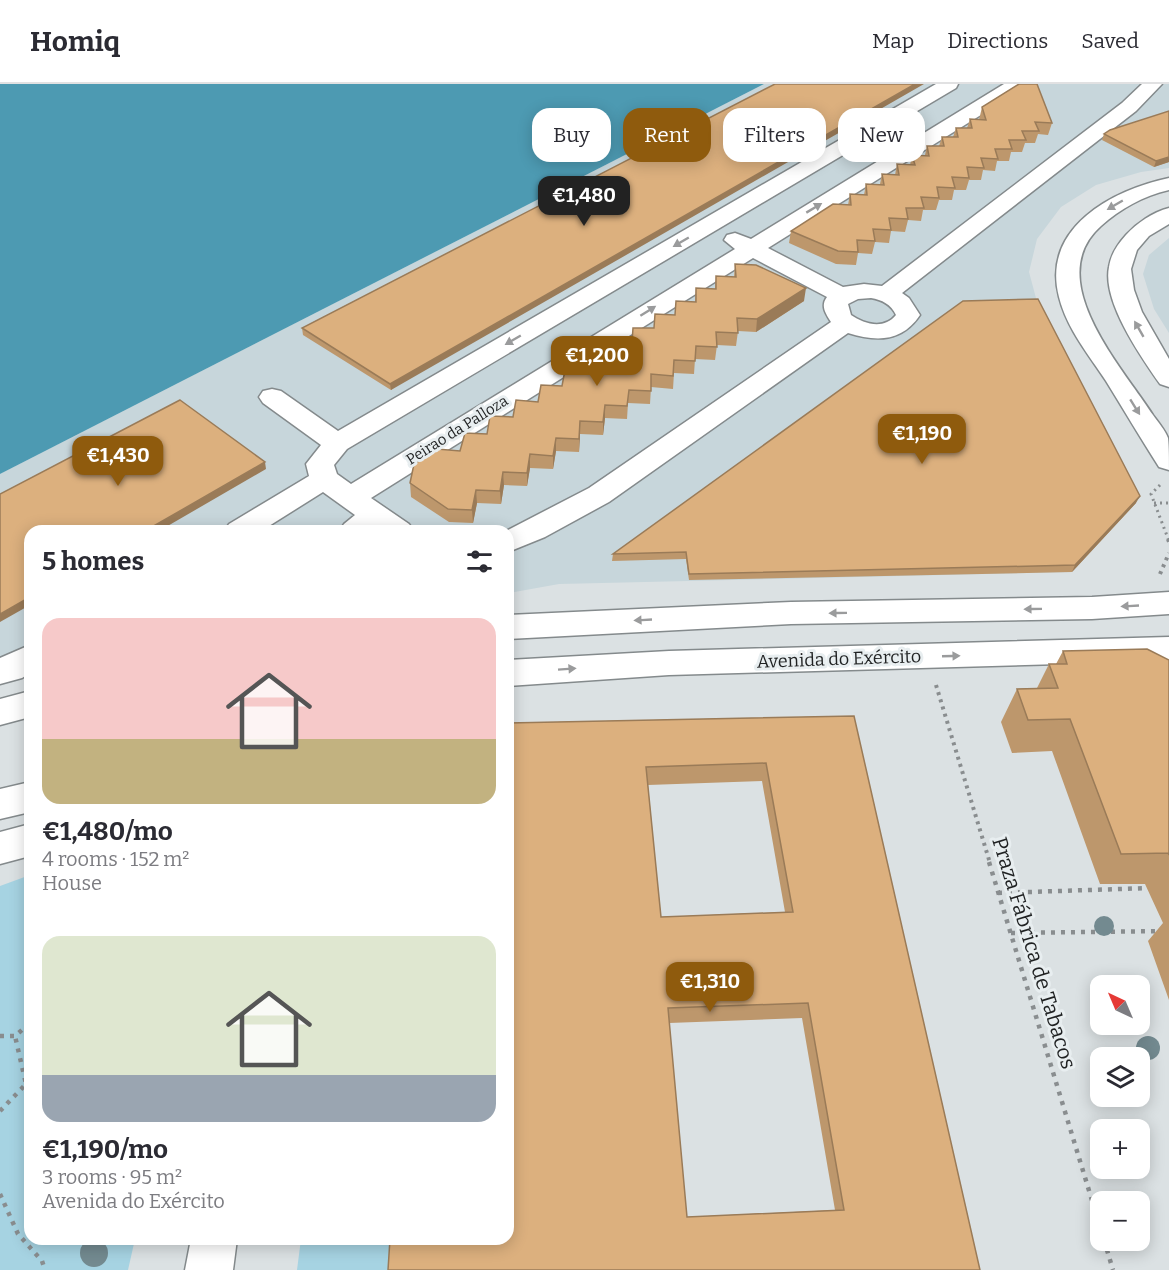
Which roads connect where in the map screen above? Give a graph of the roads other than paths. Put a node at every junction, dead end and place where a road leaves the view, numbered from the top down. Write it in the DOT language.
graph roads {
  1 [pos="949,84"];
  2 [pos="1017,84"];
  3 [pos="1153,84"];
  4 [pos="1169,184"];
  5 [pos="1169,215"];
  6 [pos="712,224"];
  7 [pos="749,248"];
  8 [pos="886,294"];
  9 [pos="842,296"];
  10 [pos="845,324"];
  11 [pos="1169,379"];
  12 [pos="272,397"];
  13 [pos="337,443"];
  14 [pos="1166,472"];
  15 [pos="324,479"];
  16 [pos="350,498"];
  17 [pos="249,525"];
  18 [pos="375,525"];
  19 [pos="514,539"];
  20 [pos="1169,603"];
  21 [pos="514,628"];
  22 [pos="1169,649"];
  23 [pos="24,661"];
  24 [pos="0,671"];
  25 [pos="514,673"];
  26 [pos="24,706"];
  27 [pos="0,712"];
  28 [pos="24,798"];
  29 [pos="0,804"];
  30 [pos="24,842"];
  31 [pos="0,848"];
  32 [pos="213,1245"];
  33 [pos="209,1270"];
  1 -- 6 [label="main road"];
  7 -- 2 [label="main road, Peirao da Palloza, one-way"];
  3 -- 8 [label="main road"];
  4 -- 14 [label="main road, one-way"];
  11 -- 5 [label="main road, one-way"];
  6 -- 7 [label="main road"];
  6 -- 13 [label="main road, one-way"];
  7 -- 9 [label="main road"];
  16 -- 7 [label="main road, Peirao da Palloza, one-way"];
  8 -- 9 [label="main road"];
  8 -- 10 [label="main road"];
  9 -- 10 [label="main road"];
  10 -- 19 [label="main road"];
  12 -- 13 [label="main road"];
  13 -- 15 [label="main road"];
  15 -- 16 [label="main road"];
  15 -- 17 [label="main road"];
  16 -- 18 [label="main road"];
  20 -- 21 [label="main road, one-way"];
  25 -- 22 [label="main road, Avenida do Exército, one-way"];
  23 -- 24 [label="main road"];
  26 -- 27 [label="main road"];
  28 -- 29 [label="main road"];
  30 -- 31 [label="main road"];
  32 -- 33 [label="main road"];
}
